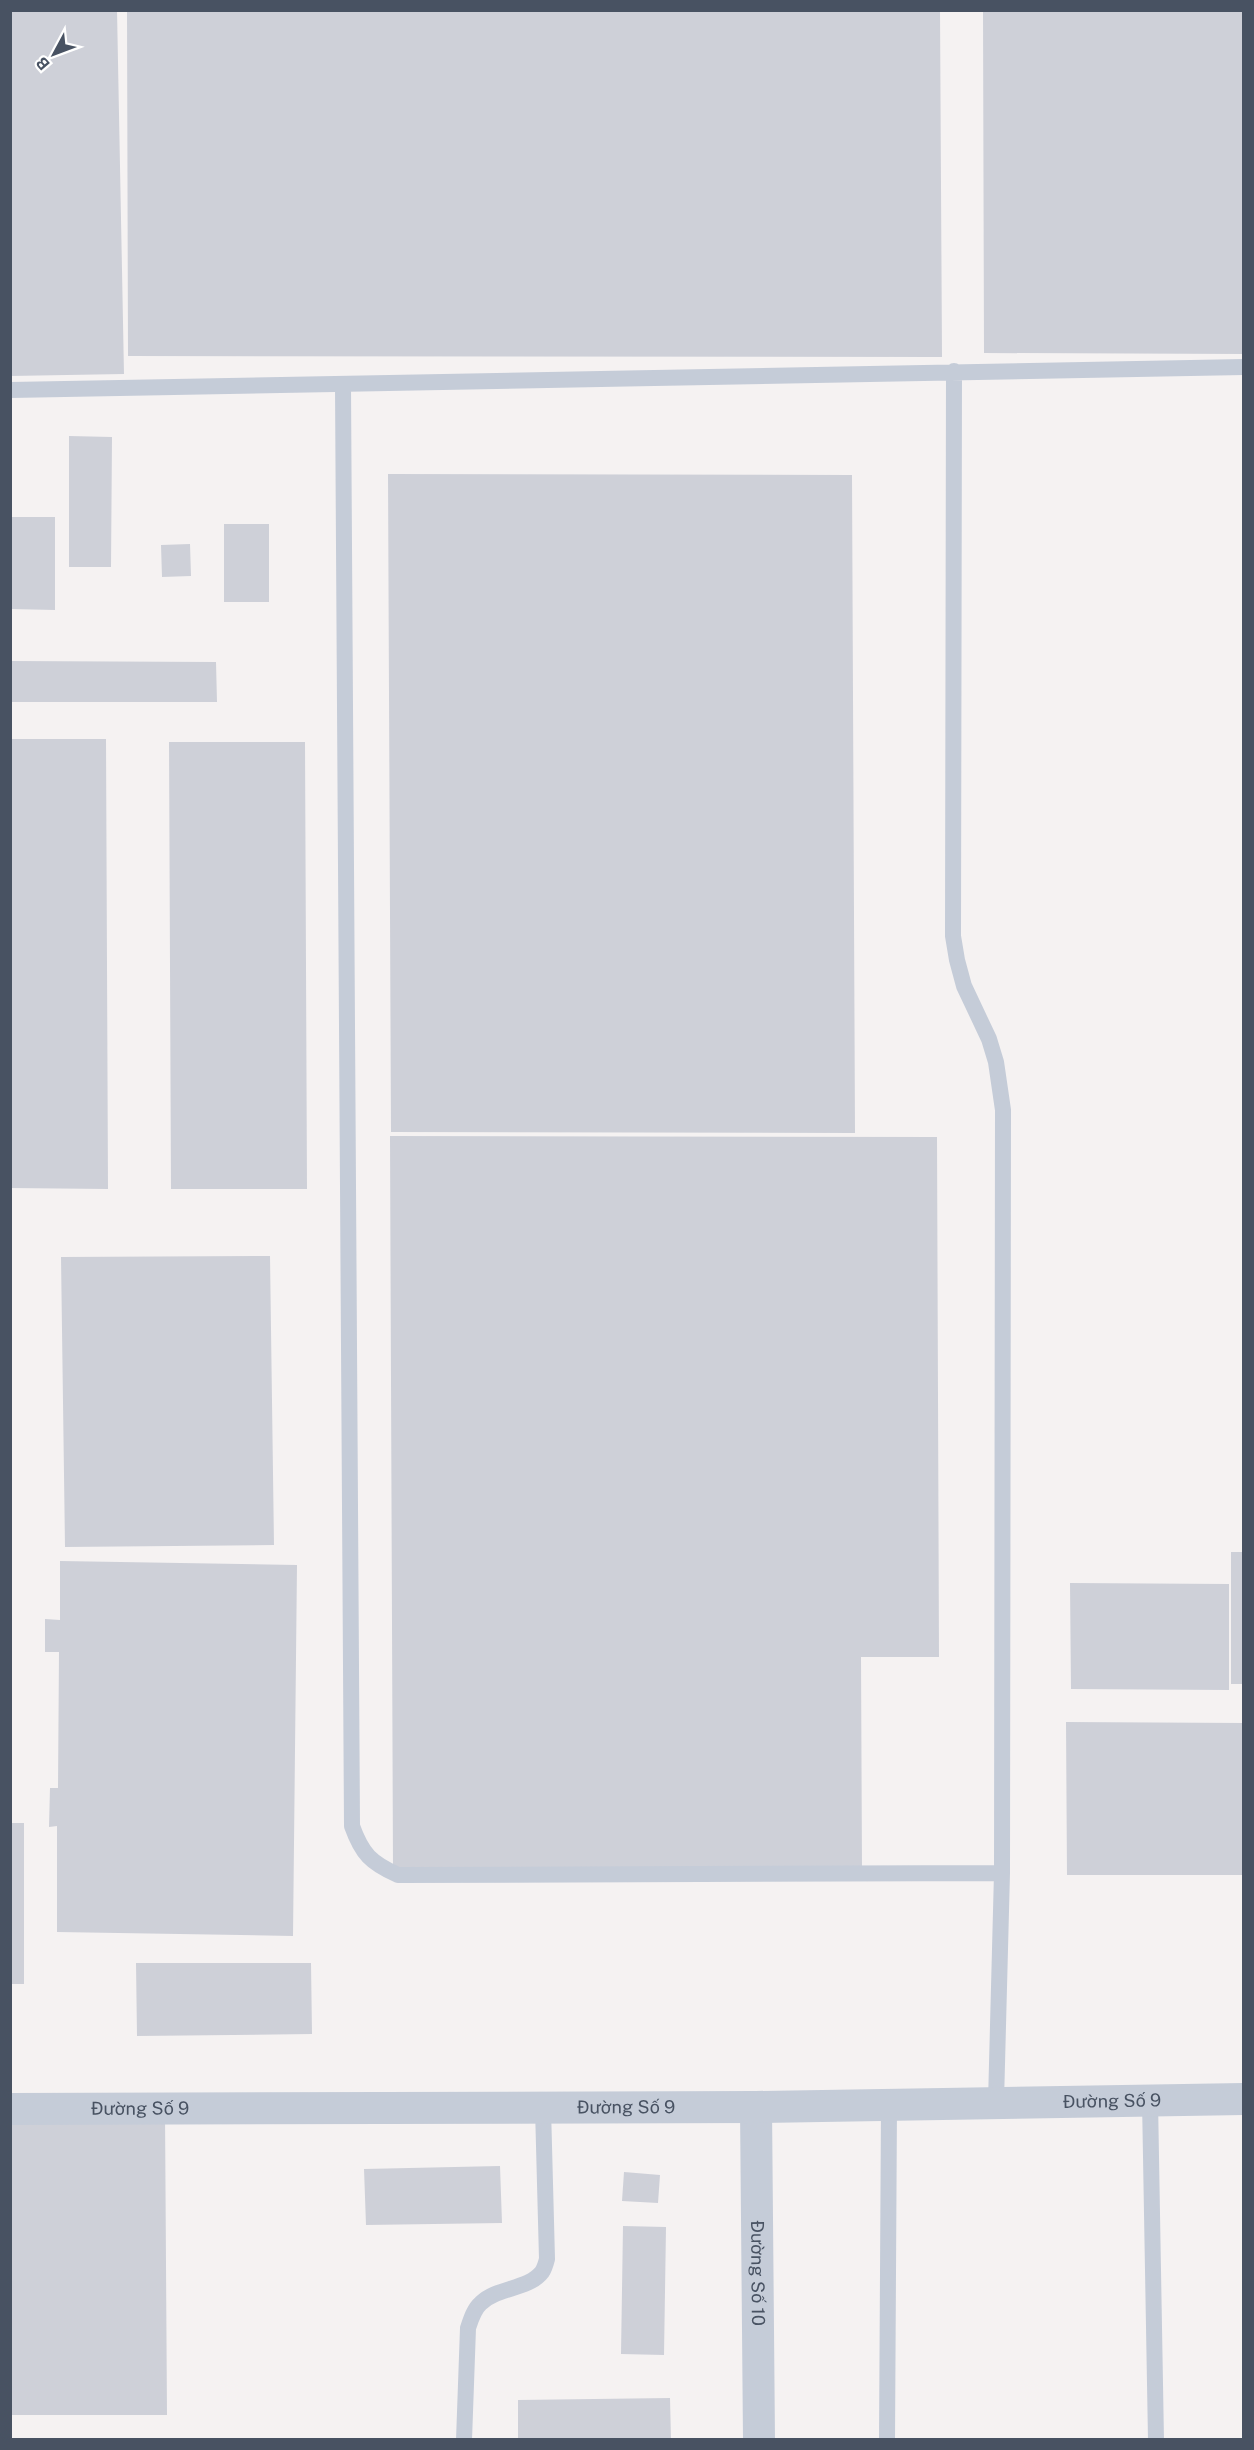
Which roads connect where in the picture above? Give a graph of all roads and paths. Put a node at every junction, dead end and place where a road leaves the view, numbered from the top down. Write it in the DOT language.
graph roads {
  1 [pos="1244,367"];
  2 [pos="954,371"];
  3 [pos="343,386"];
  4 [pos="10,390"];
  5 [pos="1002,1873"];
  6 [pos="1244,2099"];
  7 [pos="1150,2100"];
  8 [pos="996,2102"];
  9 [pos="889,2105"];
  10 [pos="756,2107"];
  11 [pos="543,2108"];
  12 [pos="10,2109"];
  13 [pos="464,2439"];
  14 [pos="759,2439"];
  15 [pos="887,2439"];
  16 [pos="1156,2439"];
  1 -- 2 [label="lane"];
  2 -- 3 [label="lane"];
  2 -- 5 [label="lane"];
  3 -- 4 [label="lane"];
  3 -- 5 [label="lane"];
  5 -- 8 [label="lane"];
  6 -- 7 [label="street, Đường Số 9"];
  7 -- 8 [label="street, Đường Số 9"];
  7 -- 16 [label="lane"];
  8 -- 9 [label="street, Đường Số 9"];
  9 -- 10 [label="street, Đường Số 9"];
  9 -- 15 [label="lane"];
  10 -- 11 [label="street, Đường Số 9"];
  10 -- 14 [label="street, Đường Số 10"];
  11 -- 12 [label="street, Đường Số 9"];
  11 -- 13 [label="lane"];
}
